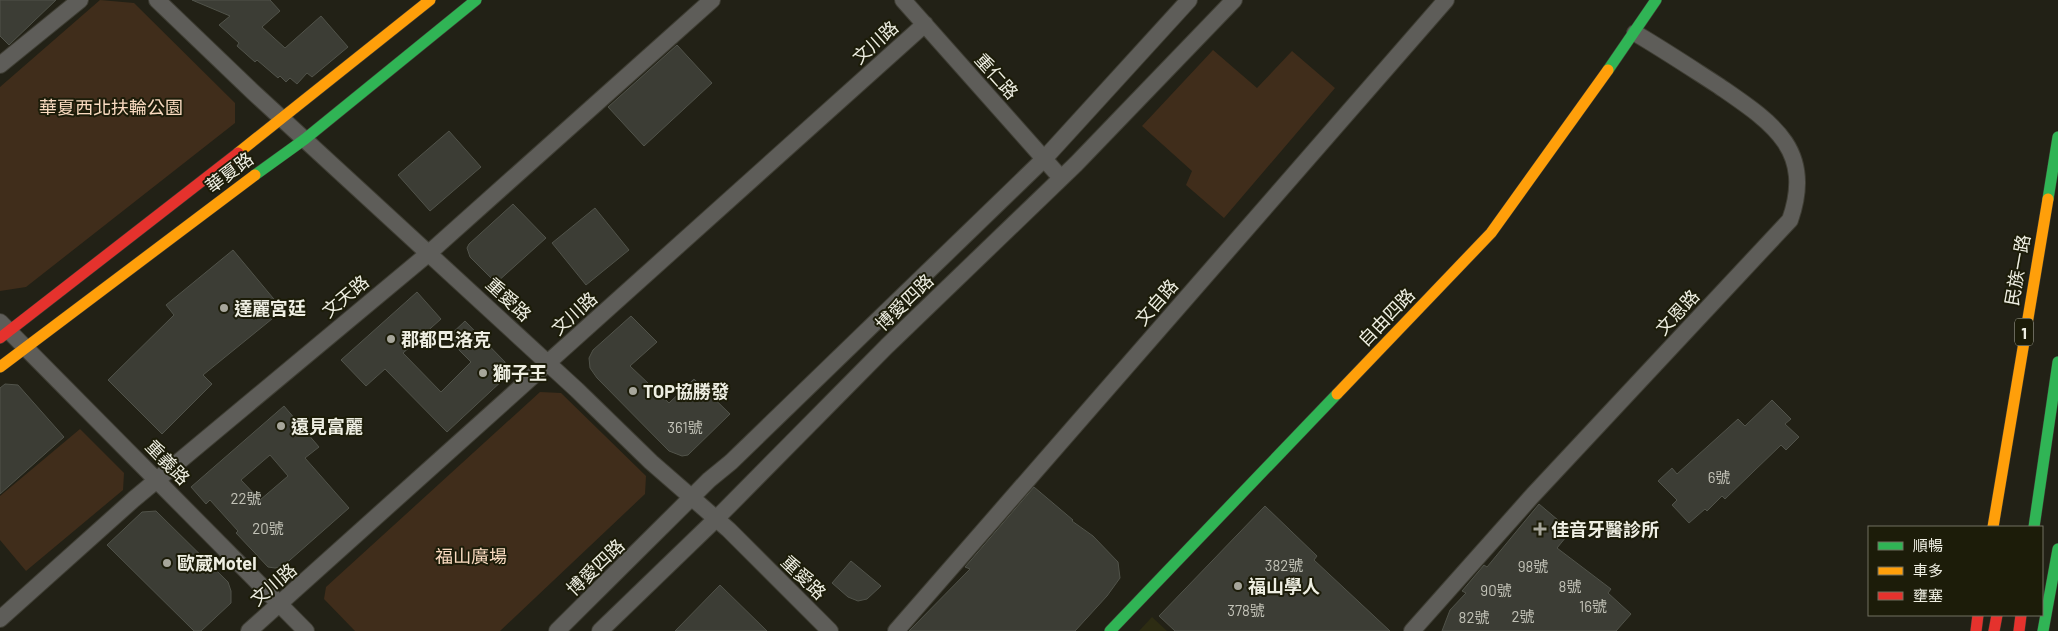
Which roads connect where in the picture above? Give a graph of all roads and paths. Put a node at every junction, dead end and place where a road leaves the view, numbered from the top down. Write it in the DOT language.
graph roads {
  1 [pos="80,0"];
  2 [pos="157,0"];
  3 [pos="430,0"];
  4 [pos="476,0"];
  5 [pos="712,0"];
  6 [pos="903,0"];
  7 [pos="1189,0"];
  8 [pos="1234,0"];
  9 [pos="1446,0"];
  10 [pos="1656,0"];
  11 [pos="925,24"];
  12 [pos="1635,33"];
  13 [pos="0,65"];
  14 [pos="283,117"];
  15 [pos="2058,137"];
  16 [pos="305,139"];
  17 [pos="1044,159"];
  18 [pos="1061,178"];
  19 [pos="429,253"];
  20 [pos="3,330"];
  21 [pos="26,347"];
  22 [pos="2058,362"];
  23 [pos="548,363"];
  24 [pos="0,367"];
  25 [pos="157,479"];
  26 [pos="692,498"];
  27 [pos="716,519"];
  28 [pos="1992,526"];
  29 [pos="2034,526"];
  30 [pos="2058,549"];
  31 [pos="279,605"];
  32 [pos="1978,616"];
  33 [pos="1997,616"];
  34 [pos="0,619"];
  35 [pos="2020,623"];
  36 [pos="2048,629"];
  37 [pos="249,631"];
  38 [pos="306,631"];
  39 [pos="557,631"];
  40 [pos="600,631"];
  41 [pos="830,631"];
  42 [pos="896,631"];
  43 [pos="1110,631"];
  44 [pos="1412,631"];
  45 [pos="1976,631"];
  46 [pos="1994,631"];
  1 -- 13 [label="street"];
  2 -- 14 [label="street, 重愛路"];
  3 -- 14 [label="street, 華夏路"];
  4 -- 16 [label="street, 華夏路"];
  5 -- 19 [label="street, 文天路"];
  6 -- 11 [label="street, 重仁路"];
  7 -- 17 [label="street, 博愛四路"];
  8 -- 18 [label="street, 博愛四路"];
  9 -- 42 [label="street, 文自路"];
  10 -- 12 [label="street, 自由四路"];
  11 -- 17 [label="street, 重仁路"];
  11 -- 23 [label="street, 文川路"];
  12 -- 43 [label="street, 自由四路"];
  12 -- 44 [label="street, 文恩路"];
  14 -- 16 [label="street, 重愛路"];
  14 -- 20 [label="street, 華夏路"];
  15 -- 28 [label="street, 民族一路 / 1"];
  16 -- 19 [label="street, 重愛路"];
  16 -- 21 [label="street, 華夏路"];
  17 -- 18 [label="street, 重仁路"];
  17 -- 26 [label="street, 博愛四路"];
  18 -- 27 [label="street, 博愛四路"];
  19 -- 23 [label="street, 重愛路"];
  19 -- 25 [label="street, 文天路"];
  20 -- 21 [label="street, 重義路"];
  21 -- 24 [label="street, 華夏路"];
  21 -- 25 [label="street, 重義路"];
  22 -- 29 [label="street"];
  23 -- 26 [label="street, 重愛路"];
  23 -- 31 [label="street, 文川路"];
  25 -- 31 [label="street, 重義路"];
  25 -- 34 [label="street, 文天路"];
  26 -- 27 [label="street, 重愛路"];
  26 -- 39 [label="street, 博愛四路"];
  27 -- 40 [label="street, 博愛四路"];
  27 -- 41 [label="street, 重愛路"];
  30 -- 36 [label="street"];
  31 -- 37 [label="street, 文川路"];
  31 -- 38 [label="street, 重義路"];
  32 -- 45 [label="street"];
  33 -- 46 [label="street"];
  35 -- 36 [label="street"];
}
